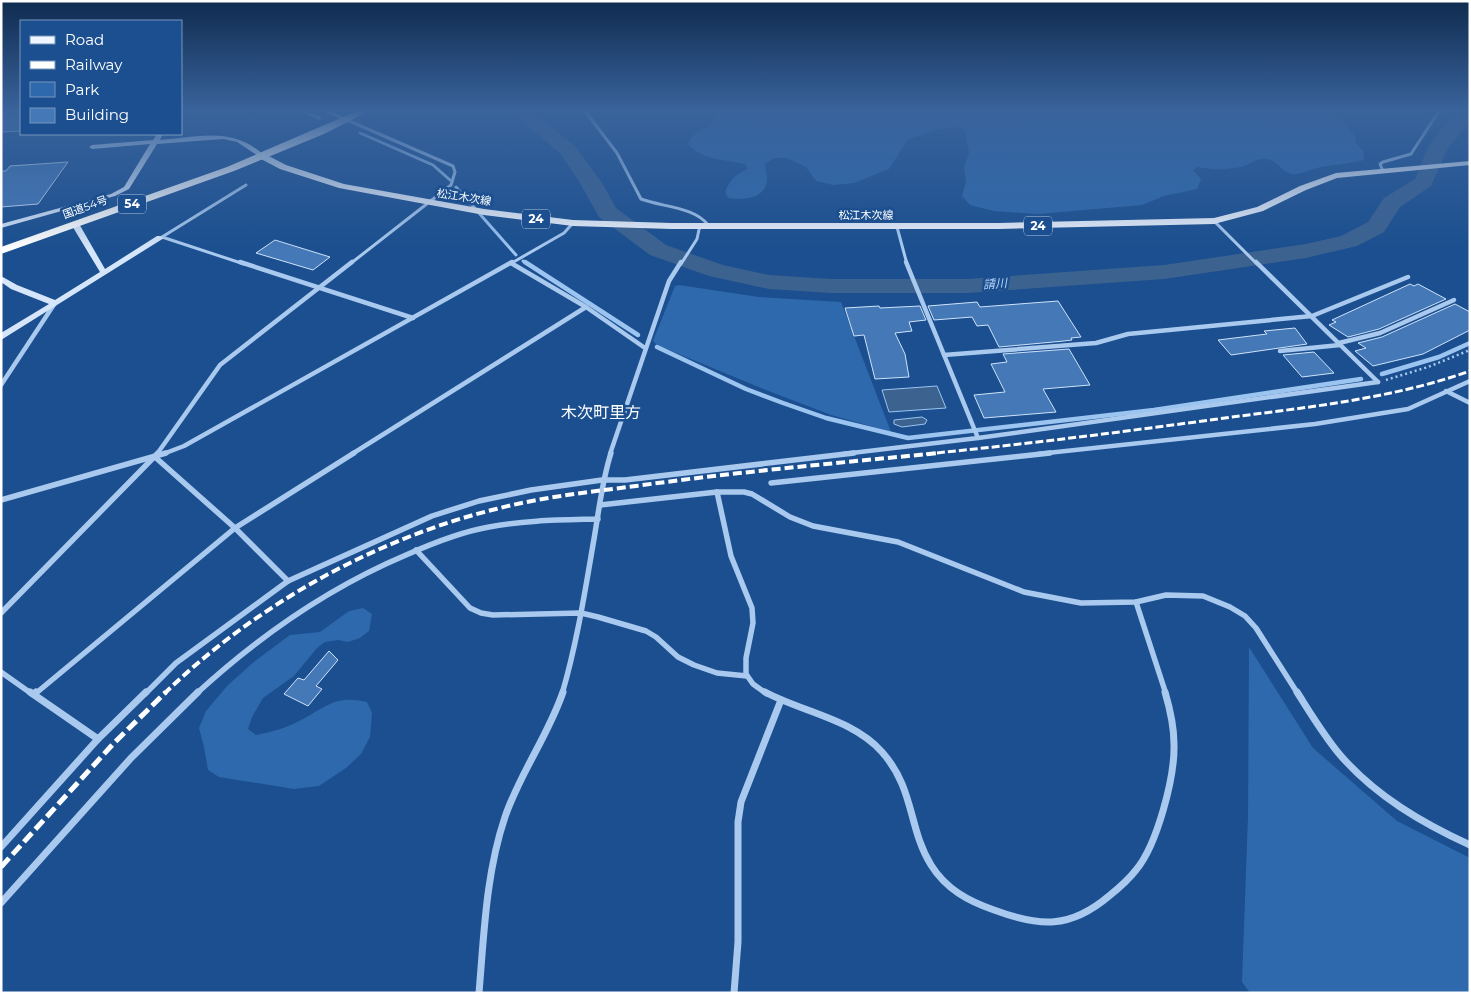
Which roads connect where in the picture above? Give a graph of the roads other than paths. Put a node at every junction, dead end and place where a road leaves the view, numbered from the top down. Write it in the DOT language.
graph roads {
  1 [pos="145,157"];
  2 [pos="257,157"];
  3 [pos="259,157"];
  4 [pos="265,157"];
  5 [pos="433,157"];
  6 [pos="621,157"];
  7 [pos="1398,157"];
  8 [pos="1470,163"];
  9 [pos="1383,171"];
  10 [pos="246,185"];
  11 [pos="429,202"];
  12 [pos="1214,221"];
  13 [pos="75,224"];
  14 [pos="573,224"];
  15 [pos="704,225"];
  16 [pos="1,226"];
  17 [pos="897,226"];
  18 [pos="161,238"];
  19 [pos="1,244"];
  20 [pos="1,251"];
  21 [pos="511,262"];
  22 [pos="104,273"];
  23 [pos="1408,277"];
  24 [pos="1,278"];
  25 [pos="319,289"];
  26 [pos="1454,300"];
  27 [pos="55,303"];
  28 [pos="586,307"];
  29 [pos="1312,316"];
  30 [pos="413,318"];
  31 [pos="1,337"];
  32 [pos="1339,344"];
  33 [pos="644,348"];
  34 [pos="1280,351"];
  35 [pos="944,355"];
  36 [pos="1470,381"];
  37 [pos="1,385"];
  38 [pos="1446,391"];
  39 [pos="1470,403"];
  40 [pos="977,436"];
  41 [pos="155,457"];
  42 [pos="602,480"];
  43 [pos="771,483"];
  44 [pos="717,492"];
  45 [pos="1,500"];
  46 [pos="600,505"];
  47 [pos="598,519"];
  48 [pos="235,528"];
  49 [pos="416,550"];
  50 [pos="288,581"];
  51 [pos="1136,602"];
  52 [pos="1,613"];
  53 [pos="581,613"];
  54 [pos="1,672"];
  55 [pos="747,676"];
  56 [pos="34,694"];
  57 [pos="781,700"];
  58 [pos="98,739"];
  59 [pos="1470,846"];
  60 [pos="1,847"];
  61 [pos="1,903"];
  62 [pos="479,993"];
  63 [pos="734,993"];
  1 -- 16 [label="street"];
  2 -- 19 [label="highway, 国道54号 / 54"];
  3 -- 13 [label="highway, 国道54号 / 54"];
  4 -- 11 [label="main road, 松江木次線 / 24"];
  5 -- 11 [label="street"];
  6 -- 15 [label="street"];
  7 -- 9 [label="street"];
  8 -- 9 [label="main road, 松江木次線 / 24"];
  9 -- 12 [label="main road, 松江木次線 / 24"];
  10 -- 18 [label="street"];
  11 -- 14 [label="main road, 松江木次線 / 24"];
  11 -- 25 [label="street"];
  12 -- 17 [label="main road, 松江木次線 / 24"];
  12 -- 29 [label="street"];
  13 -- 20 [label="highway, 国道54号 / 54"];
  13 -- 22 [label="street"];
  14 -- 15 [label="main road, 松江木次線 / 24"];
  14 -- 21 [label="street"];
  15 -- 17 [label="main road, 松江木次線 / 24"];
  15 -- 33 [label="street"];
  17 -- 35 [label="street"];
  18 -- 22 [label="street"];
  18 -- 25 [label="street"];
  21 -- 28 [label="street"];
  21 -- 30 [label="street"];
  22 -- 27 [label="street"];
  23 -- 29 [label="street"];
  24 -- 27 [label="street"];
  25 -- 30 [label="street"];
  25 -- 41 [label="street"];
  26 -- 32 [label="street"];
  27 -- 31 [label="street"];
  27 -- 37 [label="street"];
  28 -- 33 [label="street"];
  28 -- 48 [label="street"];
  29 -- 32 [label="street"];
  29 -- 35 [label="street"];
  30 -- 41 [label="street"];
  32 -- 34 [label="street"];
  32 -- 40 [label="street"];
  33 -- 42 [label="street"];
  35 -- 40 [label="street"];
  36 -- 38 [label="street"];
  38 -- 39 [label="street"];
  38 -- 43 [label="street"];
  40 -- 42 [label="street"];
  41 -- 45 [label="street"];
  41 -- 48 [label="street"];
  41 -- 52 [label="street"];
  42 -- 46 [label="street"];
  42 -- 50 [label="street"];
  44 -- 46 [label="street"];
  44 -- 51 [label="street"];
  44 -- 55 [label="street"];
  46 -- 47 [label="street"];
  47 -- 49 [label="street"];
  47 -- 53 [label="street"];
  48 -- 50 [label="street"];
  48 -- 56 [label="street"];
  49 -- 53 [label="street"];
  49 -- 61 [label="street"];
  50 -- 58 [label="street"];
  51 -- 57 [label="street"];
  51 -- 59 [label="street"];
  53 -- 55 [label="street"];
  53 -- 62 [label="street"];
  54 -- 56 [label="street"];
  55 -- 57 [label="street"];
  56 -- 58 [label="street"];
  57 -- 63 [label="street"];
  58 -- 60 [label="street"];
}
